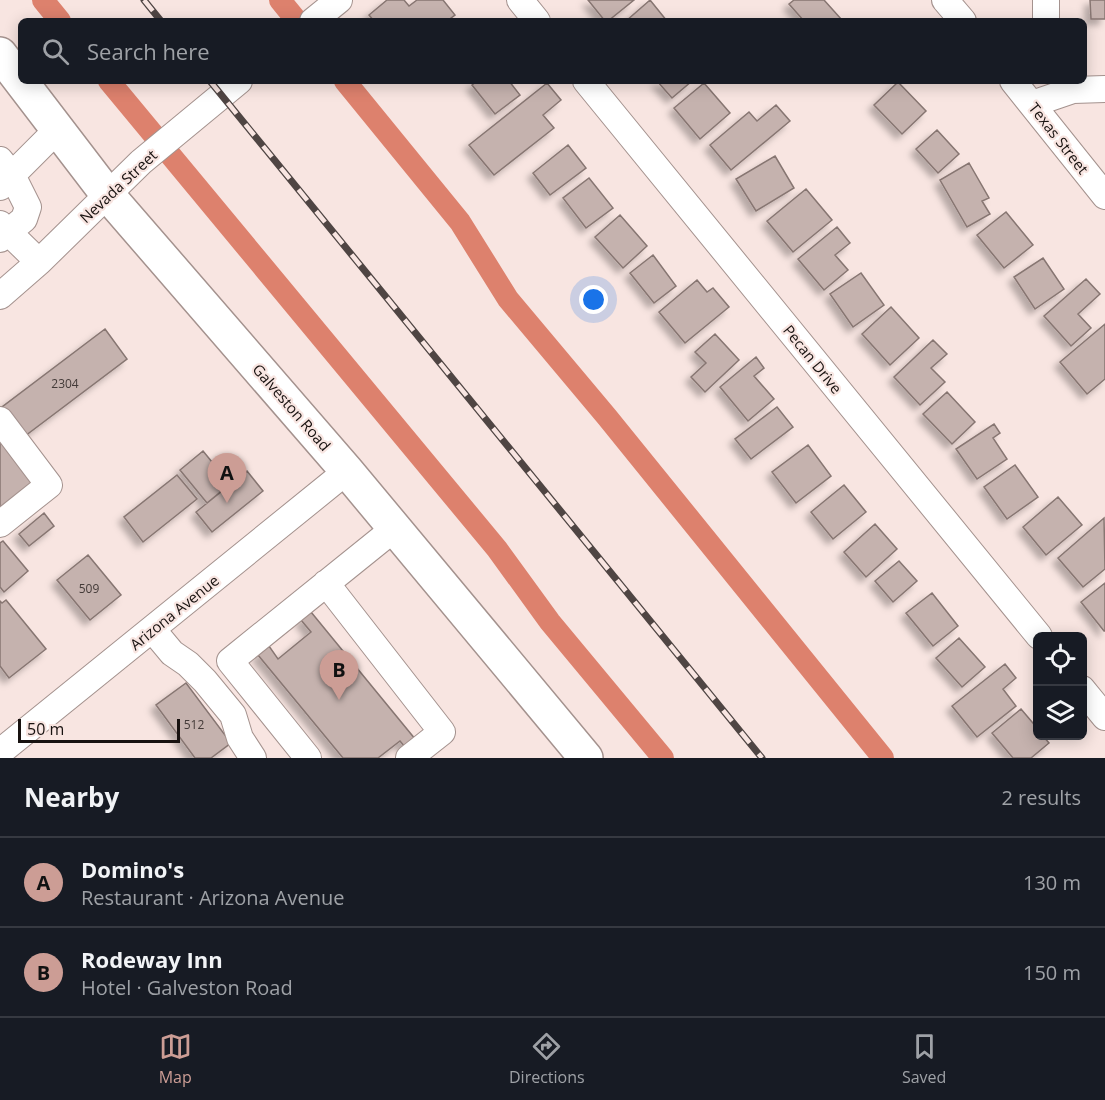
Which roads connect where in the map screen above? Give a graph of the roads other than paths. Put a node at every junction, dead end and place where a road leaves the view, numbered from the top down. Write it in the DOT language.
graph roads {
  1 [pos="520,0"];
  2 [pos="945,0"];
  3 [pos="1046,0"];
  4 [pos="535,18"];
  5 [pos="960,18"];
  6 [pos="1046,18"];
  7 [pos="0,54"];
  8 [pos="18,78"];
  9 [pos="23,84"];
  10 [pos="235,84"];
  11 [pos="588,84"];
  12 [pos="1020,84"];
  13 [pos="1105,89"];
  14 [pos="1037,92"];
  15 [pos="57,129"];
  16 [pos="4,174"];
  17 [pos="108,194"];
  18 [pos="1105,196"];
  19 [pos="3,232"];
  20 [pos="39,262"];
  21 [pos="0,296"];
  22 [pos="0,420"];
  23 [pos="347,471"];
  24 [pos="0,524"];
  25 [pos="395,528"];
  26 [pos="327,583"];
  27 [pos="152,629"];
  28 [pos="1037,632"];
  29 [pos="1087,694"];
  30 [pos="1105,717"];
  31 [pos="0,752"];
  32 [pos="574,754"];
  33 [pos="254,758"];
  34 [pos="308,758"];
  35 [pos="410,758"];
  1 -- 4 [label="street"];
  2 -- 5 [label="street"];
  3 -- 6 [label="street"];
  7 -- 8 [label="main road, Galveston Road"];
  9 -- 15 [label="main road, Galveston Road"];
  10 -- 17 [label="street, Nevada Street"];
  11 -- 28 [label="street, Pecan Drive"];
  12 -- 14 [label="street, Texas Street"];
  13 -- 14 [label="street"];
  14 -- 18 [label="street, Texas Street"];
  15 -- 16 [label="street"];
  15 -- 17 [label="main road, Galveston Road"];
  16 -- 19 [label="street"];
  17 -- 20 [label="street, Nevada Street"];
  17 -- 23 [label="main road, Galveston Road"];
  19 -- 20 [label="street"];
  20 -- 21 [label="street, Nevada Street"];
  22 -- 24 [label="street"];
  23 -- 25 [label="main road, Galveston Road"];
  23 -- 27 [label="street, Arizona Avenue"];
  25 -- 26 [label="street"];
  25 -- 32 [label="main road, Galveston Road"];
  26 -- 34 [label="street"];
  26 -- 35 [label="street"];
  27 -- 31 [label="street, Arizona Avenue"];
  27 -- 33 [label="street"];
  29 -- 30 [label="street"];
}
